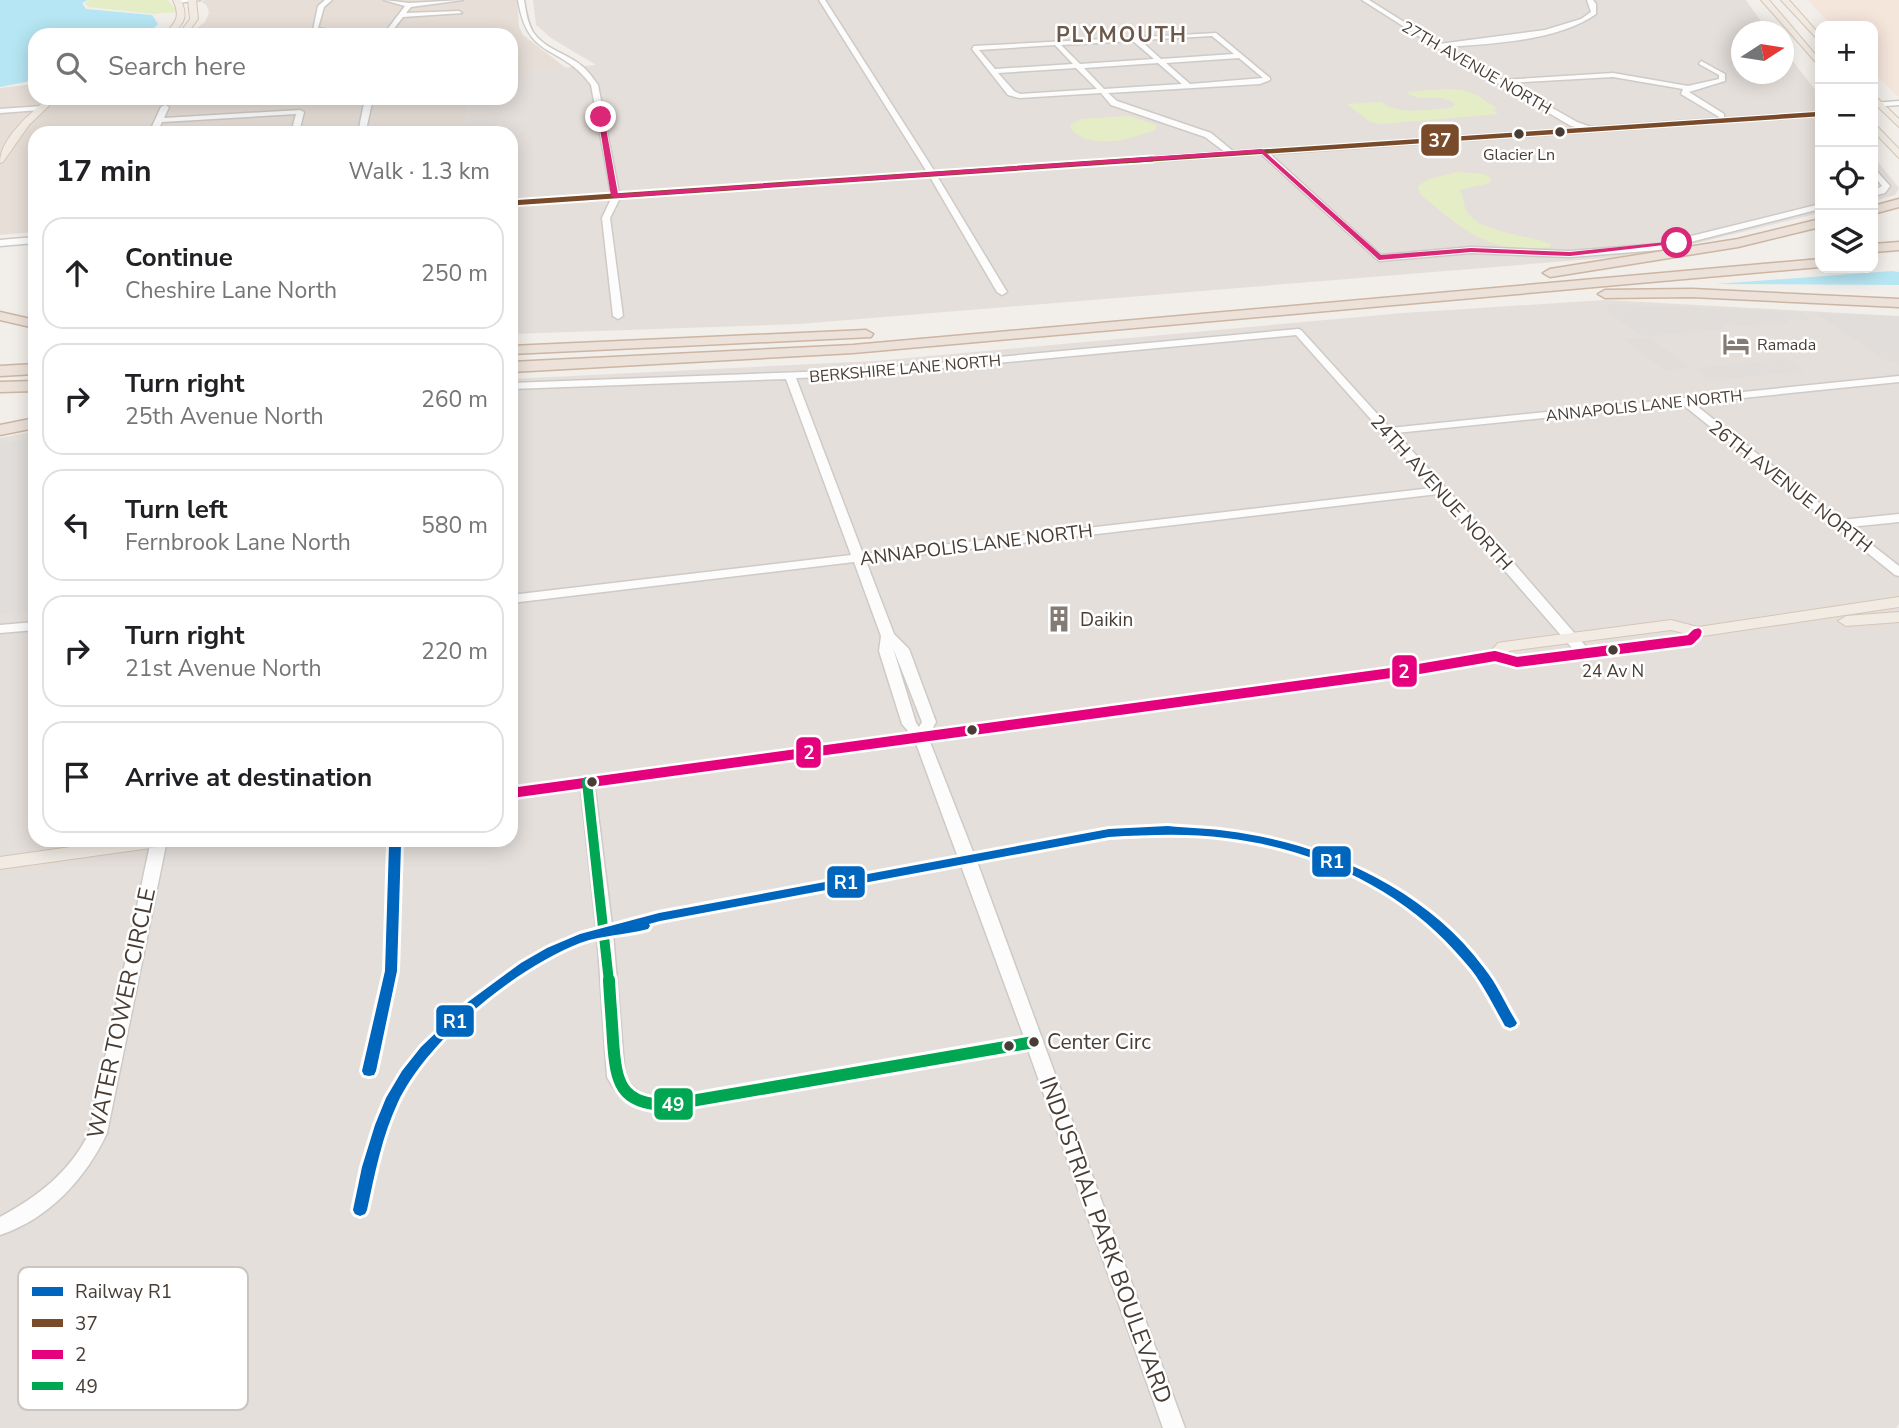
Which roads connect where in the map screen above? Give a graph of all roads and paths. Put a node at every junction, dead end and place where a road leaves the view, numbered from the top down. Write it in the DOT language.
graph roads {
  1 [pos="193,0"];
  2 [pos="330,0"];
  3 [pos="387,0"];
  4 [pos="460,0"];
  5 [pos="521,0"];
  6 [pos="822,0"];
  7 [pos="1365,0"];
  8 [pos="1590,0"];
  9 [pos="1765,0"];
  10 [pos="1785,0"];
  11 [pos="178,1"];
  12 [pos="409,5"];
  13 [pos="459,13"];
  14 [pos="402,15"];
  15 [pos="174,28"];
  16 [pos="188,28"];
  17 [pos="315,28"];
  18 [pos="392,28"];
  19 [pos="1815,34"];
  20 [pos="1135,38"];
  21 [pos="1056,43"];
  22 [pos="1438,46"];
  23 [pos="1242,56"];
  24 [pos="1815,59"];
  25 [pos="1160,61"];
  26 [pos="1701,63"];
  27 [pos="1078,66"];
  28 [pos="994,71"];
  29 [pos="1504,82"];
  30 [pos="1189,87"];
  31 [pos="1688,88"];
  32 [pos="1103,92"];
  33 [pos="1899,103"];
  34 [pos="36,105"];
  35 [pos="40,105"];
  36 [pos="368,105"];
  37 [pos="1878,105"];
  38 [pos="1878,105"];
  39 [pos="1878,106"];
  40 [pos="165,107"];
  41 [pos="1899,108"];
  42 [pos="26,109"];
  43 [pos="0,111"];
  44 [pos="1815,114"];
  45 [pos="1815,114"];
  46 [pos="1721,116"];
  47 [pos="159,120"];
  48 [pos="1899,124"];
  49 [pos="156,126"];
  50 [pos="297,126"];
  51 [pos="363,126"];
  52 [pos="1580,126"];
  53 [pos="1591,129"];
  54 [pos="1878,131"];
  55 [pos="1430,138"];
  56 [pos="0,143"];
  57 [pos="1262,151"];
  58 [pos="1231,153"];
  59 [pos="1899,155"];
  60 [pos="0,160"];
  61 [pos="932,174"];
  62 [pos="1878,176"];
  63 [pos="1878,192"];
  64 [pos="615,196"];
  65 [pos="518,203"];
  66 [pos="1899,203"];
  67 [pos="1815,208"];
  68 [pos="1878,208"];
  69 [pos="1815,221"];
  70 [pos="28,238"];
  71 [pos="0,240"];
  72 [pos="1899,246"];
  73 [pos="1878,248"];
  74 [pos="1815,252"];
  75 [pos="1899,256"];
  76 [pos="1878,258"];
  77 [pos="1815,263"];
  78 [pos="1496,281"];
  79 [pos="1002,292"];
  80 [pos="1899,303"];
  81 [pos="1319,309"];
  82 [pos="0,316"];
  83 [pos="618,316"];
  84 [pos="28,322"];
  85 [pos="1298,332"];
  86 [pos="518,350"];
  87 [pos="518,368"];
  88 [pos="28,369"];
  89 [pos="0,371"];
  90 [pos="790,377"];
  91 [pos="1899,379"];
  92 [pos="28,386"];
  93 [pos="518,386"];
  94 [pos="0,387"];
  95 [pos="1684,401"];
  96 [pos="28,424"];
  97 [pos="0,430"];
  98 [pos="1388,431"];
  99 [pos="1441,490"];
  100 [pos="1899,518"];
  101 [pos="1839,524"];
  102 [pos="857,558"];
  103 [pos="1899,572"];
  104 [pos="518,598"];
  105 [pos="1899,603"];
  106 [pos="1899,617"];
  107 [pos="1762,623"];
  108 [pos="28,627"];
  109 [pos="0,629"];
  110 [pos="1698,632"];
  111 [pos="1573,638"];
  112 [pos="1584,653"];
  113 [pos="1495,656"];
  114 [pos="921,737"];
  115 [pos="587,782"];
  116 [pos="518,792"];
  117 [pos="111,847"];
  118 [pos="158,847"];
  119 [pos="0,863"];
  120 [pos="1034,1042"];
  121 [pos="0,1227"];
  122 [pos="1174,1428"];
  1 -- 11 [label="street"];
  1 -- 16 [label="main road"];
  2 -- 17 [label="street"];
  3 -- 12 [label="street"];
  4 -- 12 [label="street"];
  5 -- 64 [label="street"];
  6 -- 61 [label="street"];
  7 -- 22 [label="street, 27TH AVENUE NORTH"];
  8 -- 22 [label="street"];
  9 -- 24 [label="main road"];
  10 -- 19 [label="main road"];
  11 -- 15 [label="main road"];
  12 -- 14 [label="street"];
  13 -- 14 [label="street"];
  14 -- 18 [label="street"];
  20 -- 21 [label="street"];
  20 -- 23 [label="street"];
  20 -- 25 [label="street"];
  21 -- 27 [label="street"];
  21 -- 28 [label="street"];
  22 -- 29 [label="street, 27TH AVENUE NORTH"];
  23 -- 25 [label="street"];
  23 -- 30 [label="street"];
  25 -- 27 [label="street"];
  25 -- 30 [label="street"];
  26 -- 31 [label="street"];
  27 -- 28 [label="street"];
  27 -- 32 [label="street"];
  28 -- 32 [label="street"];
  29 -- 31 [label="street"];
  29 -- 52 [label="street, 27TH AVENUE NORTH"];
  30 -- 32 [label="street"];
  31 -- 46 [label="street"];
  32 -- 58 [label="street"];
  33 -- 37 [label="street"];
  34 -- 42 [label="main road"];
  35 -- 60 [label="main road"];
  36 -- 51 [label="street"];
  38 -- 41 [label="street"];
  39 -- 48 [label="main road"];
  40 -- 47 [label="street"];
  42 -- 43 [label="street"];
  42 -- 56 [label="main road"];
  44 -- 46 [label="street"];
  45 -- 53 [label="street"];
  46 -- 52 [label="street"];
  47 -- 49 [label="street"];
  47 -- 50 [label="street"];
  52 -- 53 [label="street, 27TH AVENUE NORTH"];
  52 -- 55 [label="street"];
  53 -- 55 [label="street"];
  54 -- 59 [label="main road"];
  55 -- 57 [label="street"];
  57 -- 58 [label="street"];
  57 -- 67 [label="street"];
  58 -- 61 [label="street"];
  61 -- 64 [label="street"];
  61 -- 79 [label="street"];
  62 -- 63 [label="street"];
  64 -- 65 [label="street"];
  64 -- 83 [label="street"];
  66 -- 68 [label="highway"];
  69 -- 78 [label="highway"];
  70 -- 71 [label="street"];
  72 -- 73 [label="highway"];
  74 -- 78 [label="highway"];
  75 -- 76 [label="highway"];
  77 -- 81 [label="highway"];
  78 -- 86 [label="highway"];
  80 -- 81 [label="highway"];
  81 -- 87 [label="highway"];
  82 -- 84 [label="highway"];
  85 -- 90 [label="street, BERKSHIRE LANE NORTH"];
  85 -- 98 [label="street, 24TH AVENUE NORTH"];
  88 -- 89 [label="highway"];
  90 -- 93 [label="street, BERKSHIRE LANE NORTH"];
  90 -- 102 [label="street, INDUSTRIAL PARK BOULEVARD"];
  91 -- 95 [label="street, ANNAPOLIS LANE NORTH"];
  92 -- 94 [label="highway"];
  95 -- 98 [label="street, ANNAPOLIS LANE NORTH"];
  95 -- 101 [label="street, 26TH AVENUE NORTH"];
  96 -- 97 [label="highway"];
  98 -- 99 [label="street, 24TH AVENUE NORTH"];
  99 -- 102 [label="street, ANNAPOLIS LANE NORTH"];
  99 -- 111 [label="street, 24TH AVENUE NORTH"];
  100 -- 101 [label="street"];
  101 -- 103 [label="street, 26TH AVENUE NORTH"];
  102 -- 104 [label="street, ANNAPOLIS LANE NORTH"];
  102 -- 114 [label="street, INDUSTRIAL PARK BOULEVARD"];
  105 -- 107 [label="main road"];
  106 -- 107 [label="main road"];
  107 -- 110 [label="main road"];
  108 -- 109 [label="street"];
  110 -- 111 [label="main road"];
  110 -- 112 [label="main road"];
  111 -- 112 [label="street, 24TH AVENUE NORTH"];
  111 -- 113 [label="main road"];
  112 -- 113 [label="main road"];
  113 -- 114 [label="main road"];
  114 -- 115 [label="main road"];
  114 -- 120 [label="street, INDUSTRIAL PARK BOULEVARD"];
  115 -- 116 [label="main road"];
  115 -- 120 [label="street"];
  117 -- 119 [label="main road"];
  118 -- 121 [label="street, WATER TOWER CIRCLE"];
  120 -- 122 [label="street, INDUSTRIAL PARK BOULEVARD"];
}
